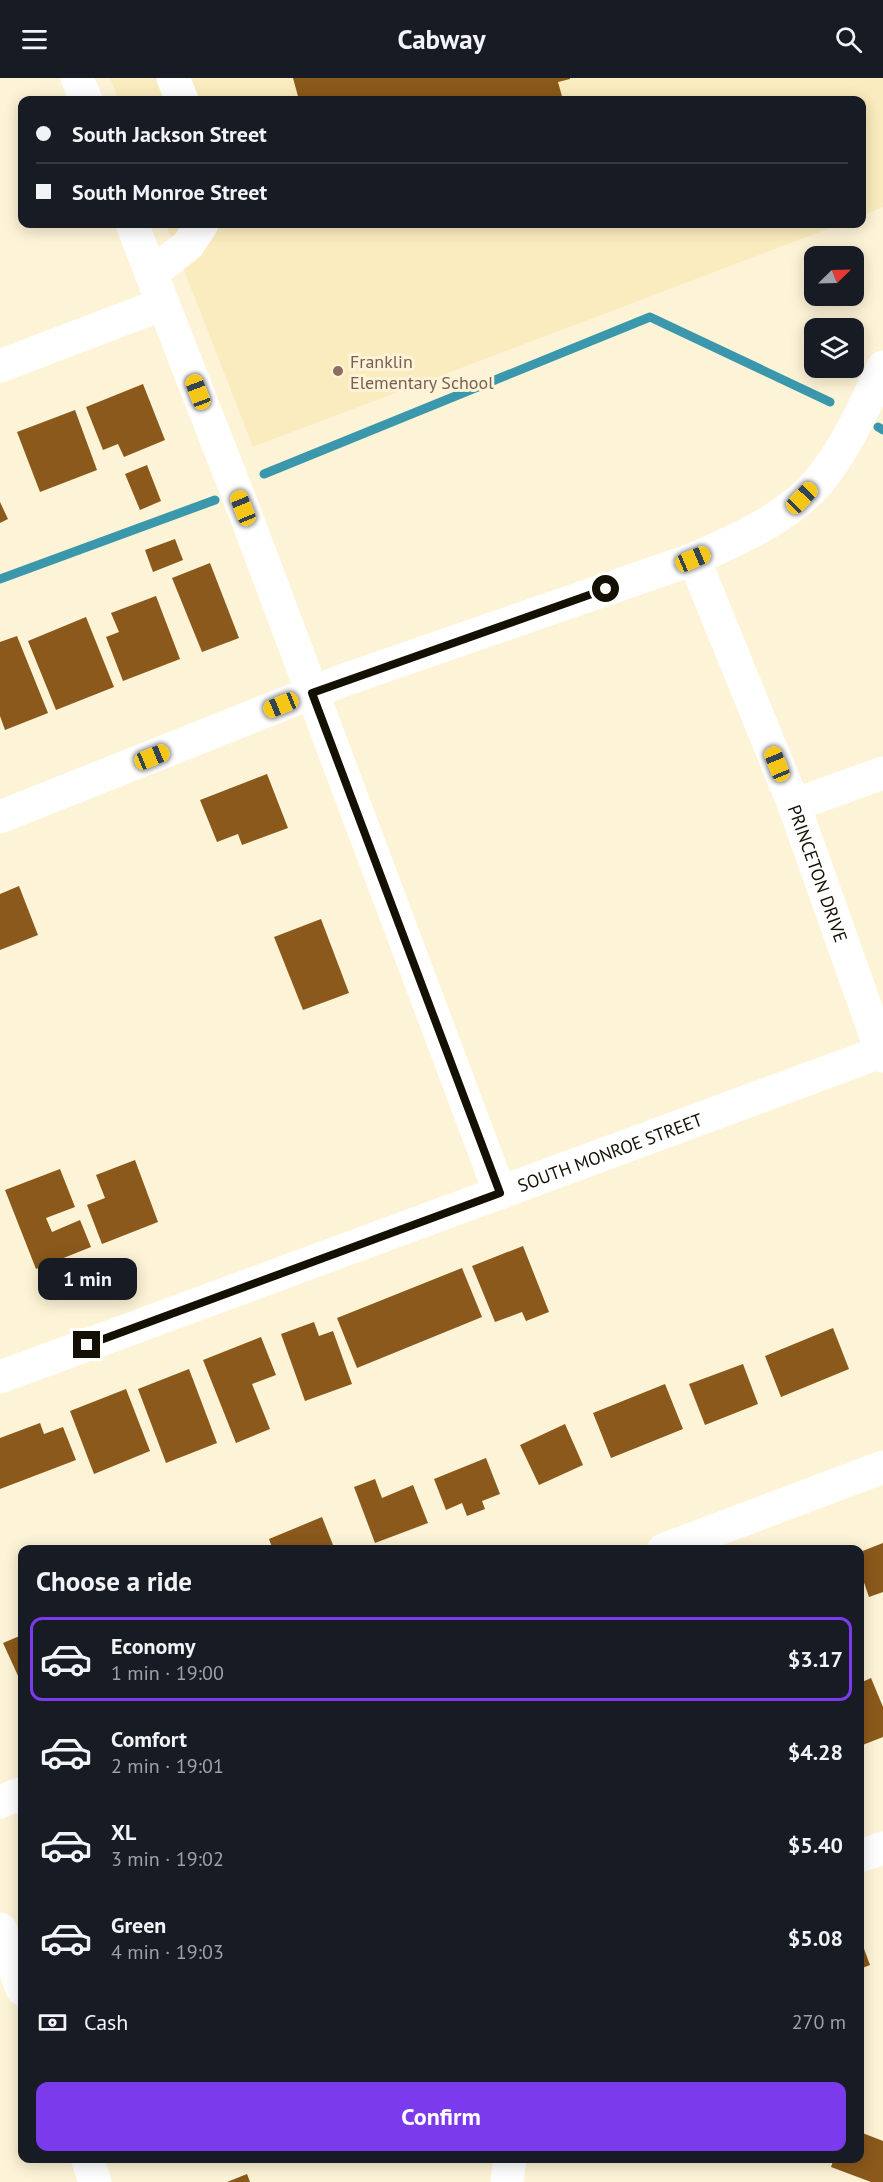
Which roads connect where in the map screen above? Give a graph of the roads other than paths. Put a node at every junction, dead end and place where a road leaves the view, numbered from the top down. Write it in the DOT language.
graph roads {
  1 [pos="77,78"];
  2 [pos="173,78"];
  3 [pos="84,96"];
  4 [pos="180,96"];
  5 [pos="134,228"];
  6 [pos="199,228"];
  7 [pos="151,273"];
  8 [pos="163,304"];
  9 [pos="0,366"];
  10 [pos="883,367"];
  11 [pos="693,559"];
  12 [pos="312,693"];
  13 [pos="883,773"];
  14 [pos="794,805"];
  15 [pos="0,817"];
  16 [pos="882,1054"];
  17 [pos="500,1193"];
  18 [pos="0,1377"];
  19 [pos="883,1467"];
  20 [pos="676,1545"];
  21 [pos="18,1795"];
  22 [pos="0,1802"];
  23 [pos="883,1848"];
  24 [pos="864,1855"];
  25 [pos="0,1929"];
  26 [pos="18,1978"];
  27 [pos="89,2163"];
  28 [pos="509,2163"];
  29 [pos="95,2182"];
  30 [pos="507,2182"];
  1 -- 3 [label="street"];
  2 -- 4 [label="street"];
  5 -- 7 [label="street"];
  6 -- 7 [label="street"];
  7 -- 8 [label="street"];
  8 -- 9 [label="street"];
  8 -- 12 [label="street"];
  10 -- 11 [label="street"];
  11 -- 12 [label="street"];
  11 -- 14 [label="street, PRINCETON DRIVE"];
  12 -- 15 [label="street"];
  12 -- 17 [label="street"];
  13 -- 14 [label="street"];
  14 -- 16 [label="street, PRINCETON DRIVE"];
  16 -- 17 [label="street, SOUTH MONROE STREET"];
  17 -- 18 [label="street, SOUTH MONROE STREET"];
  19 -- 20 [label="street"];
  21 -- 22 [label="street"];
  23 -- 24 [label="street"];
  25 -- 26 [label="street"];
  27 -- 29 [label="street"];
  28 -- 30 [label="street"];
}
